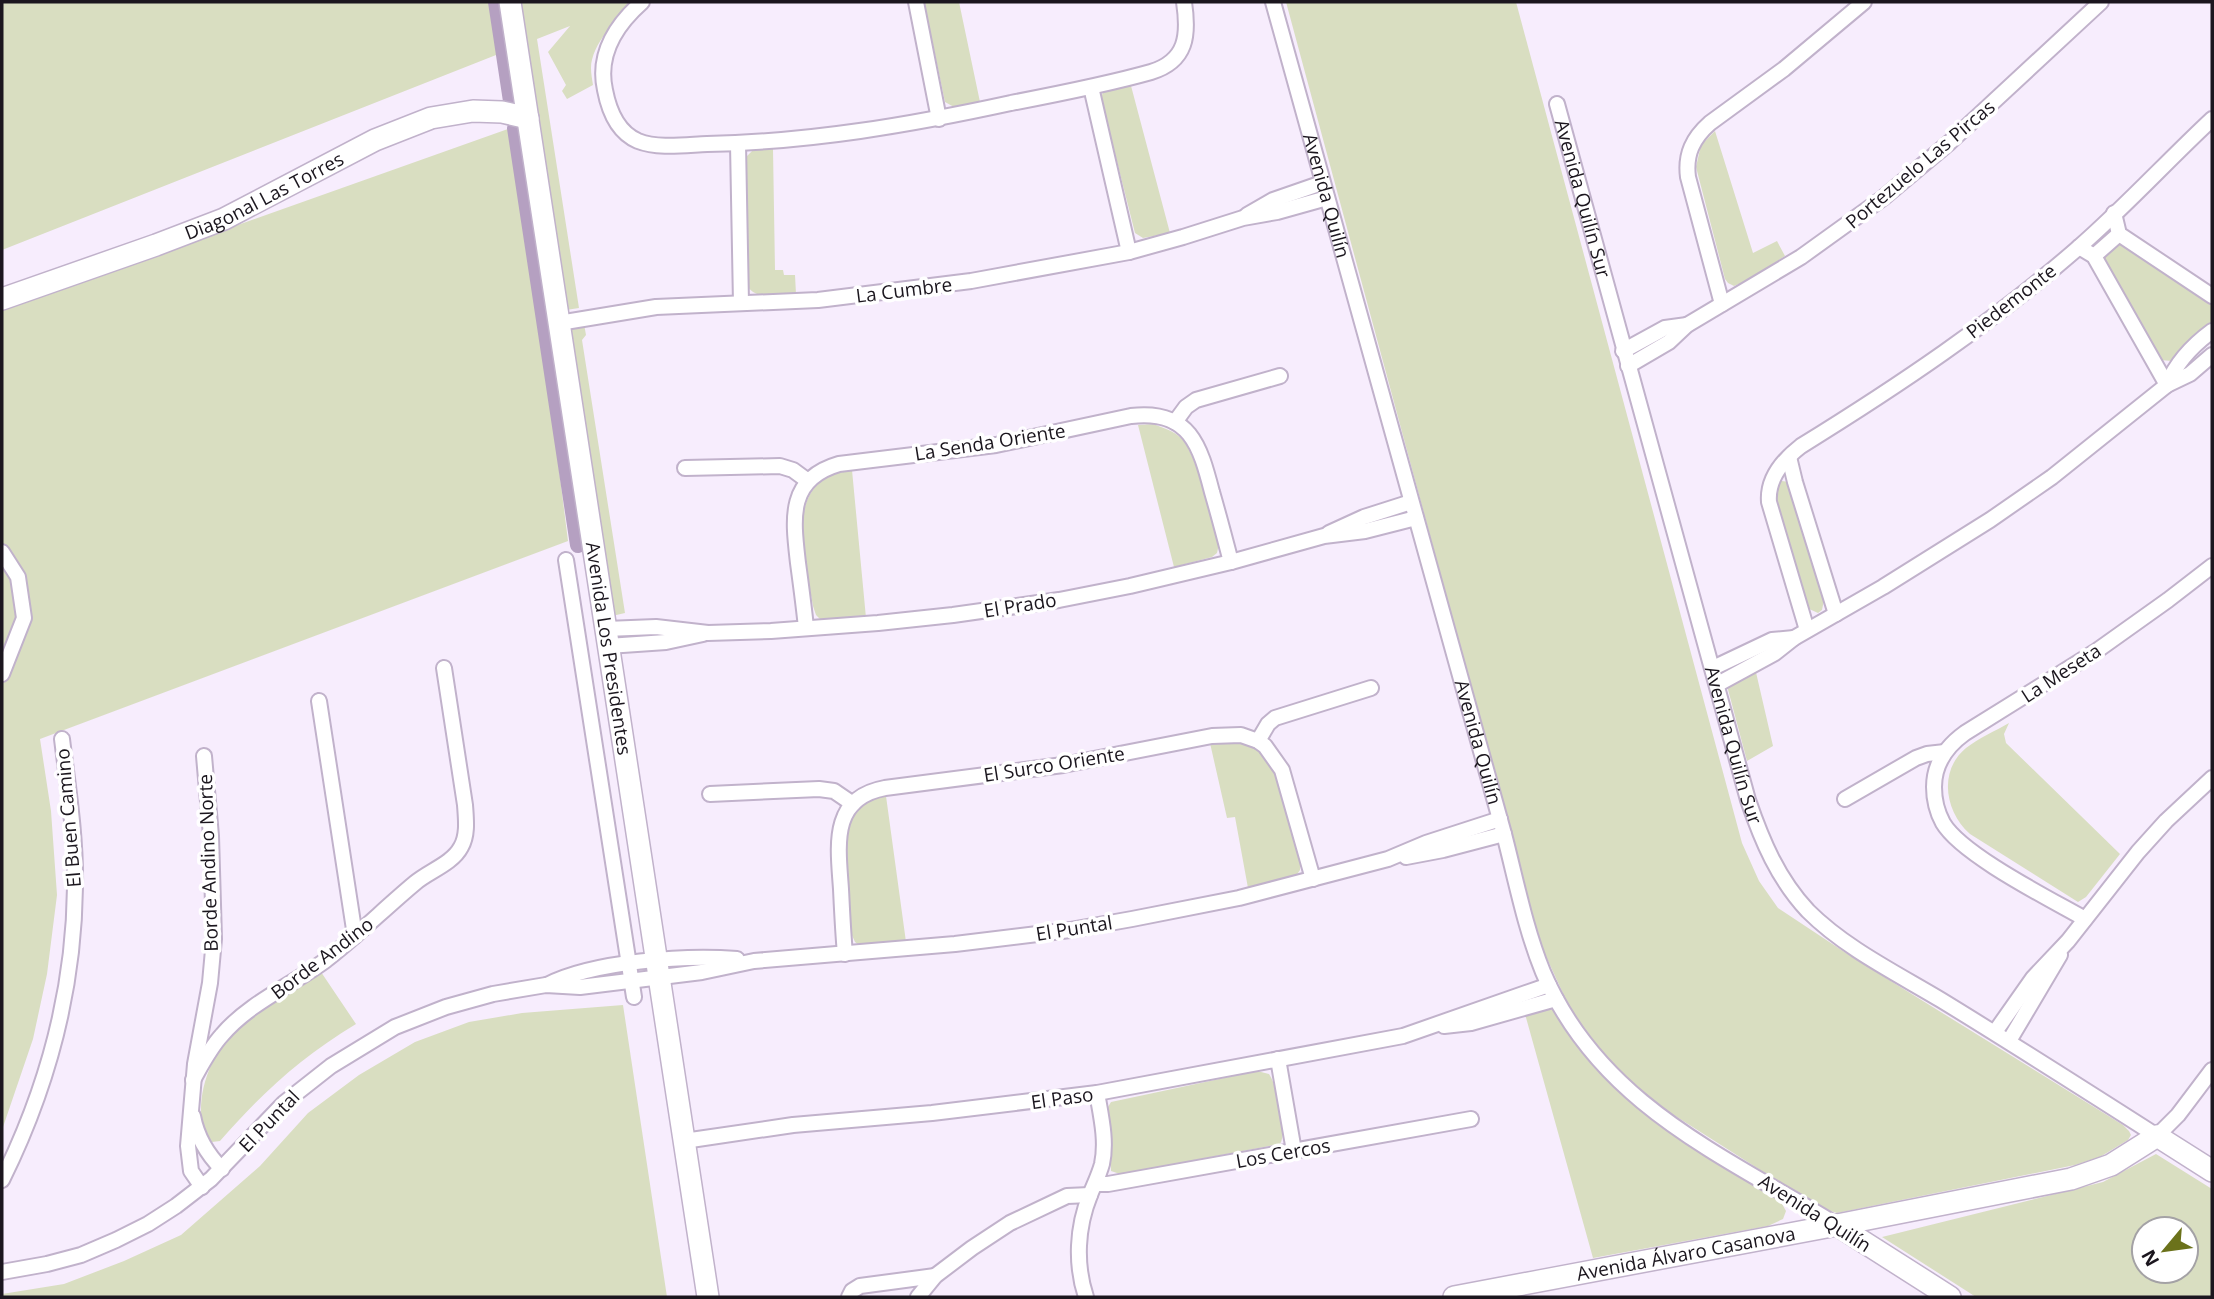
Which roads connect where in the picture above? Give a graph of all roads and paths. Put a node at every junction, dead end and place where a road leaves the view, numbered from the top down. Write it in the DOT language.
graph roads {
  1 [pos="510,2"];
  2 [pos="642,2"];
  3 [pos="916,2"];
  4 [pos="1184,2"];
  5 [pos="1273,2"];
  6 [pos="1864,2"];
  7 [pos="2101,2"];
  8 [pos="1091,87"];
  9 [pos="1557,104"];
  10 [pos="528,118"];
  11 [pos="939,118"];
  12 [pos="2212,118"];
  13 [pos="738,144"];
  14 [pos="1324,190"];
  15 [pos="2115,213"];
  16 [pos="2119,234"];
  17 [pos="2079,247"];
  18 [pos="1129,252"];
  19 [pos="2094,256"];
  20 [pos="2212,296"];
  21 [pos="2,299"];
  22 [pos="741,303"];
  23 [pos="1722,304"];
  24 [pos="559,323"];
  25 [pos="1687,324"];
  26 [pos="2212,331"];
  27 [pos="1623,351"];
  28 [pos="2212,355"];
  29 [pos="1628,366"];
  30 [pos="1280,376"];
  31 [pos="2167,385"];
  32 [pos="1175,422"];
  33 [pos="1789,457"];
  34 [pos="685,468"];
  35 [pos="808,481"];
  36 [pos="1411,502"];
  37 [pos="1416,518"];
  38 [pos="1324,536"];
  39 [pos="4,557"];
  40 [pos="566,560"];
  41 [pos="1231,562"];
  42 [pos="2212,566"];
  43 [pos="1836,614"];
  44 [pos="806,628"];
  45 [pos="1807,630"];
  46 [pos="607,638"];
  47 [pos="1794,638"];
  48 [pos="444,668"];
  49 [pos="1713,668"];
  50 [pos="2,674"];
  51 [pos="1718,684"];
  52 [pos="1371,688"];
  53 [pos="319,701"];
  54 [pos="62,739"];
  55 [pos="1258,741"];
  56 [pos="1945,751"];
  57 [pos="204,756"];
  58 [pos="1903,766"];
  59 [pos="1935,778"];
  60 [pos="2212,778"];
  61 [pos="710,794"];
  62 [pos="1845,799"];
  63 [pos="853,804"];
  64 [pos="1500,819"];
  65 [pos="1504,834"];
  66 [pos="1388,859"];
  67 [pos="1314,879"];
  68 [pos="2085,919"];
  69 [pos="355,936"];
  70 [pos="2067,941"];
  71 [pos="845,954"];
  72 [pos="629,964"];
  73 [pos="659,969"];
  74 [pos="632,981"];
  75 [pos="546,985"];
  76 [pos="1549,985"];
  77 [pos="634,997"];
  78 [pos="1556,999"];
  79 [pos="204,1012"];
  80 [pos="1436,1026"];
  81 [pos="230,1027"];
  82 [pos="1995,1032"];
  83 [pos="2008,1041"];
  84 [pos="1278,1059"];
  85 [pos="2212,1070"];
  86 [pos="193,1080"];
  87 [pos="1097,1093"];
  88 [pos="192,1111"];
  89 [pos="1471,1119"];
  90 [pos="2157,1136"];
  91 [pos="684,1141"];
  92 [pos="1294,1151"];
  93 [pos="222,1169"];
  94 [pos="2212,1171"];
  95 [pos="2,1180"];
  96 [pos="202,1187"];
  97 [pos="1093,1190"];
  98 [pos="1837,1226"];
  99 [pos="2,1272"];
  100 [pos="935,1276"];
  101 [pos="709,1297"];
  102 [pos="849,1297"];
  103 [pos="918,1297"];
  104 [pos="1086,1297"];
  105 [pos="1454,1297"];
  106 [pos="1950,1297"];
  1 -- 10 [label="street, Avenida Los Presidentes"];
  2 -- 13 [label="street"];
  3 -- 11 [label="street"];
  4 -- 8 [label="street"];
  5 -- 14 [label="street, Avenida Quilín"];
  6 -- 23 [label="street"];
  7 -- 23 [label="street, Portezuelo Las Pircas"];
  8 -- 11 [label="street"];
  8 -- 18 [label="street"];
  9 -- 27 [label="street, Avenida Quilín Sur"];
  10 -- 21 [label="street, Diagonal Las Torres"];
  10 -- 24 [label="street, Avenida Los Presidentes"];
  11 -- 13 [label="street"];
  12 -- 15 [label="street, Piedemonte"];
  13 -- 22 [label="street"];
  14 -- 18 [label="street, La Cumbre"];
  14 -- 36 [label="street, Avenida Quilín"];
  15 -- 16 [label="street"];
  15 -- 17 [label="street, Piedemonte"];
  16 -- 19 [label="street"];
  16 -- 20 [label="street"];
  17 -- 19 [label="street"];
  17 -- 33 [label="street, Piedemonte"];
  18 -- 22 [label="street, La Cumbre"];
  19 -- 31 [label="street"];
  22 -- 24 [label="street, La Cumbre"];
  23 -- 25 [label="street, Portezuelo Las Pircas"];
  24 -- 46 [label="street, Avenida Los Presidentes"];
  25 -- 27 [label="street, Portezuelo Las Pircas"];
  25 -- 29 [label="street, Portezuelo Las Pircas"];
  26 -- 31 [label="street"];
  27 -- 29 [label="street, Avenida Quilín Sur"];
  28 -- 31 [label="street"];
  29 -- 49 [label="street, Avenida Quilín Sur"];
  30 -- 32 [label="street"];
  31 -- 43 [label="street"];
  32 -- 35 [label="street, La Senda Oriente"];
  32 -- 41 [label="street"];
  33 -- 43 [label="street"];
  33 -- 45 [label="street, Piedemonte"];
  34 -- 35 [label="street"];
  35 -- 44 [label="street"];
  36 -- 37 [label="street, Avenida Quilín"];
  36 -- 38 [label="street, El Prado"];
  37 -- 38 [label="street, El Prado"];
  37 -- 64 [label="street, Avenida Quilín"];
  38 -- 41 [label="street, El Prado"];
  39 -- 50 [label="street"];
  40 -- 72 [label="street, Avenida Los Presidentes"];
  41 -- 44 [label="street, El Prado"];
  42 -- 56 [label="street, La Meseta"];
  43 -- 45 [label="street"];
  44 -- 46 [label="street, El Prado"];
  45 -- 47 [label="street"];
  46 -- 73 [label="street, Avenida Los Presidentes"];
  47 -- 49 [label="street"];
  47 -- 51 [label="street"];
  48 -- 69 [label="street, Borde Andino"];
  49 -- 51 [label="street, Avenida Quilín Sur"];
  51 -- 82 [label="street, Avenida Quilín Sur"];
  52 -- 55 [label="street"];
  53 -- 69 [label="street"];
  54 -- 95 [label="street, El Buen Camino"];
  55 -- 63 [label="street, El Surco Oriente"];
  55 -- 67 [label="street"];
  56 -- 58 [label="street, La Meseta"];
  56 -- 59 [label="street"];
  57 -- 79 [label="street, Borde Andino Norte"];
  58 -- 59 [label="street"];
  58 -- 62 [label="street, La Meseta"];
  59 -- 68 [label="street"];
  60 -- 68 [label="street"];
  61 -- 63 [label="street"];
  63 -- 71 [label="street"];
  64 -- 65 [label="street, Avenida Quilín"];
  64 -- 66 [label="street, El Puntal"];
  65 -- 66 [label="street, El Puntal"];
  65 -- 76 [label="street, Avenida Quilín"];
  66 -- 67 [label="street, El Puntal"];
  67 -- 71 [label="street, El Puntal"];
  68 -- 70 [label="street"];
  69 -- 81 [label="street, Borde Andino"];
  70 -- 82 [label="street"];
  70 -- 83 [label="street"];
  71 -- 73 [label="street, El Puntal"];
  72 -- 73 [label="street, El Puntal"];
  72 -- 74 [label="street, Avenida Los Presidentes"];
  72 -- 75 [label="street, El Puntal"];
  73 -- 74 [label="street, El Puntal"];
  73 -- 91 [label="street, Avenida Los Presidentes"];
  74 -- 75 [label="street, El Puntal"];
  74 -- 77 [label="street, Avenida Los Presidentes"];
  75 -- 93 [label="street, El Puntal"];
  76 -- 78 [label="street, Avenida Quilín"];
  76 -- 80 [label="street, El Paso"];
  78 -- 80 [label="street, El Paso"];
  78 -- 98 [label="street, Avenida Quilín"];
  79 -- 81 [label="street"];
  79 -- 86 [label="street, Borde Andino Norte"];
  80 -- 84 [label="street, El Paso"];
  81 -- 86 [label="street, Borde Andino"];
  82 -- 83 [label="street, Avenida Quilín Sur"];
  83 -- 90 [label="street, Avenida Quilín Sur"];
  84 -- 87 [label="street, El Paso"];
  84 -- 92 [label="street"];
  85 -- 90 [label="street"];
  86 -- 88 [label="street, Borde Andino Norte"];
  87 -- 91 [label="street, El Paso"];
  87 -- 97 [label="street"];
  88 -- 93 [label="street"];
  88 -- 96 [label="street"];
  89 -- 92 [label="street, Los Cercos"];
  90 -- 94 [label="street, Avenida Quilín Sur"];
  90 -- 98 [label="street, Avenida Álvaro Casanova"];
  91 -- 101 [label="street, Avenida Los Presidentes"];
  92 -- 97 [label="street, Los Cercos"];
  93 -- 96 [label="street, El Puntal"];
  96 -- 99 [label="street, El Puntal"];
  97 -- 100 [label="street, Los Cercos"];
  97 -- 104 [label="street"];
  98 -- 105 [label="street, Avenida Álvaro Casanova"];
  98 -- 106 [label="street, Avenida Quilín"];
  100 -- 102 [label="street, Los Cercos"];
  100 -- 103 [label="street, Los Cercos"];
}
